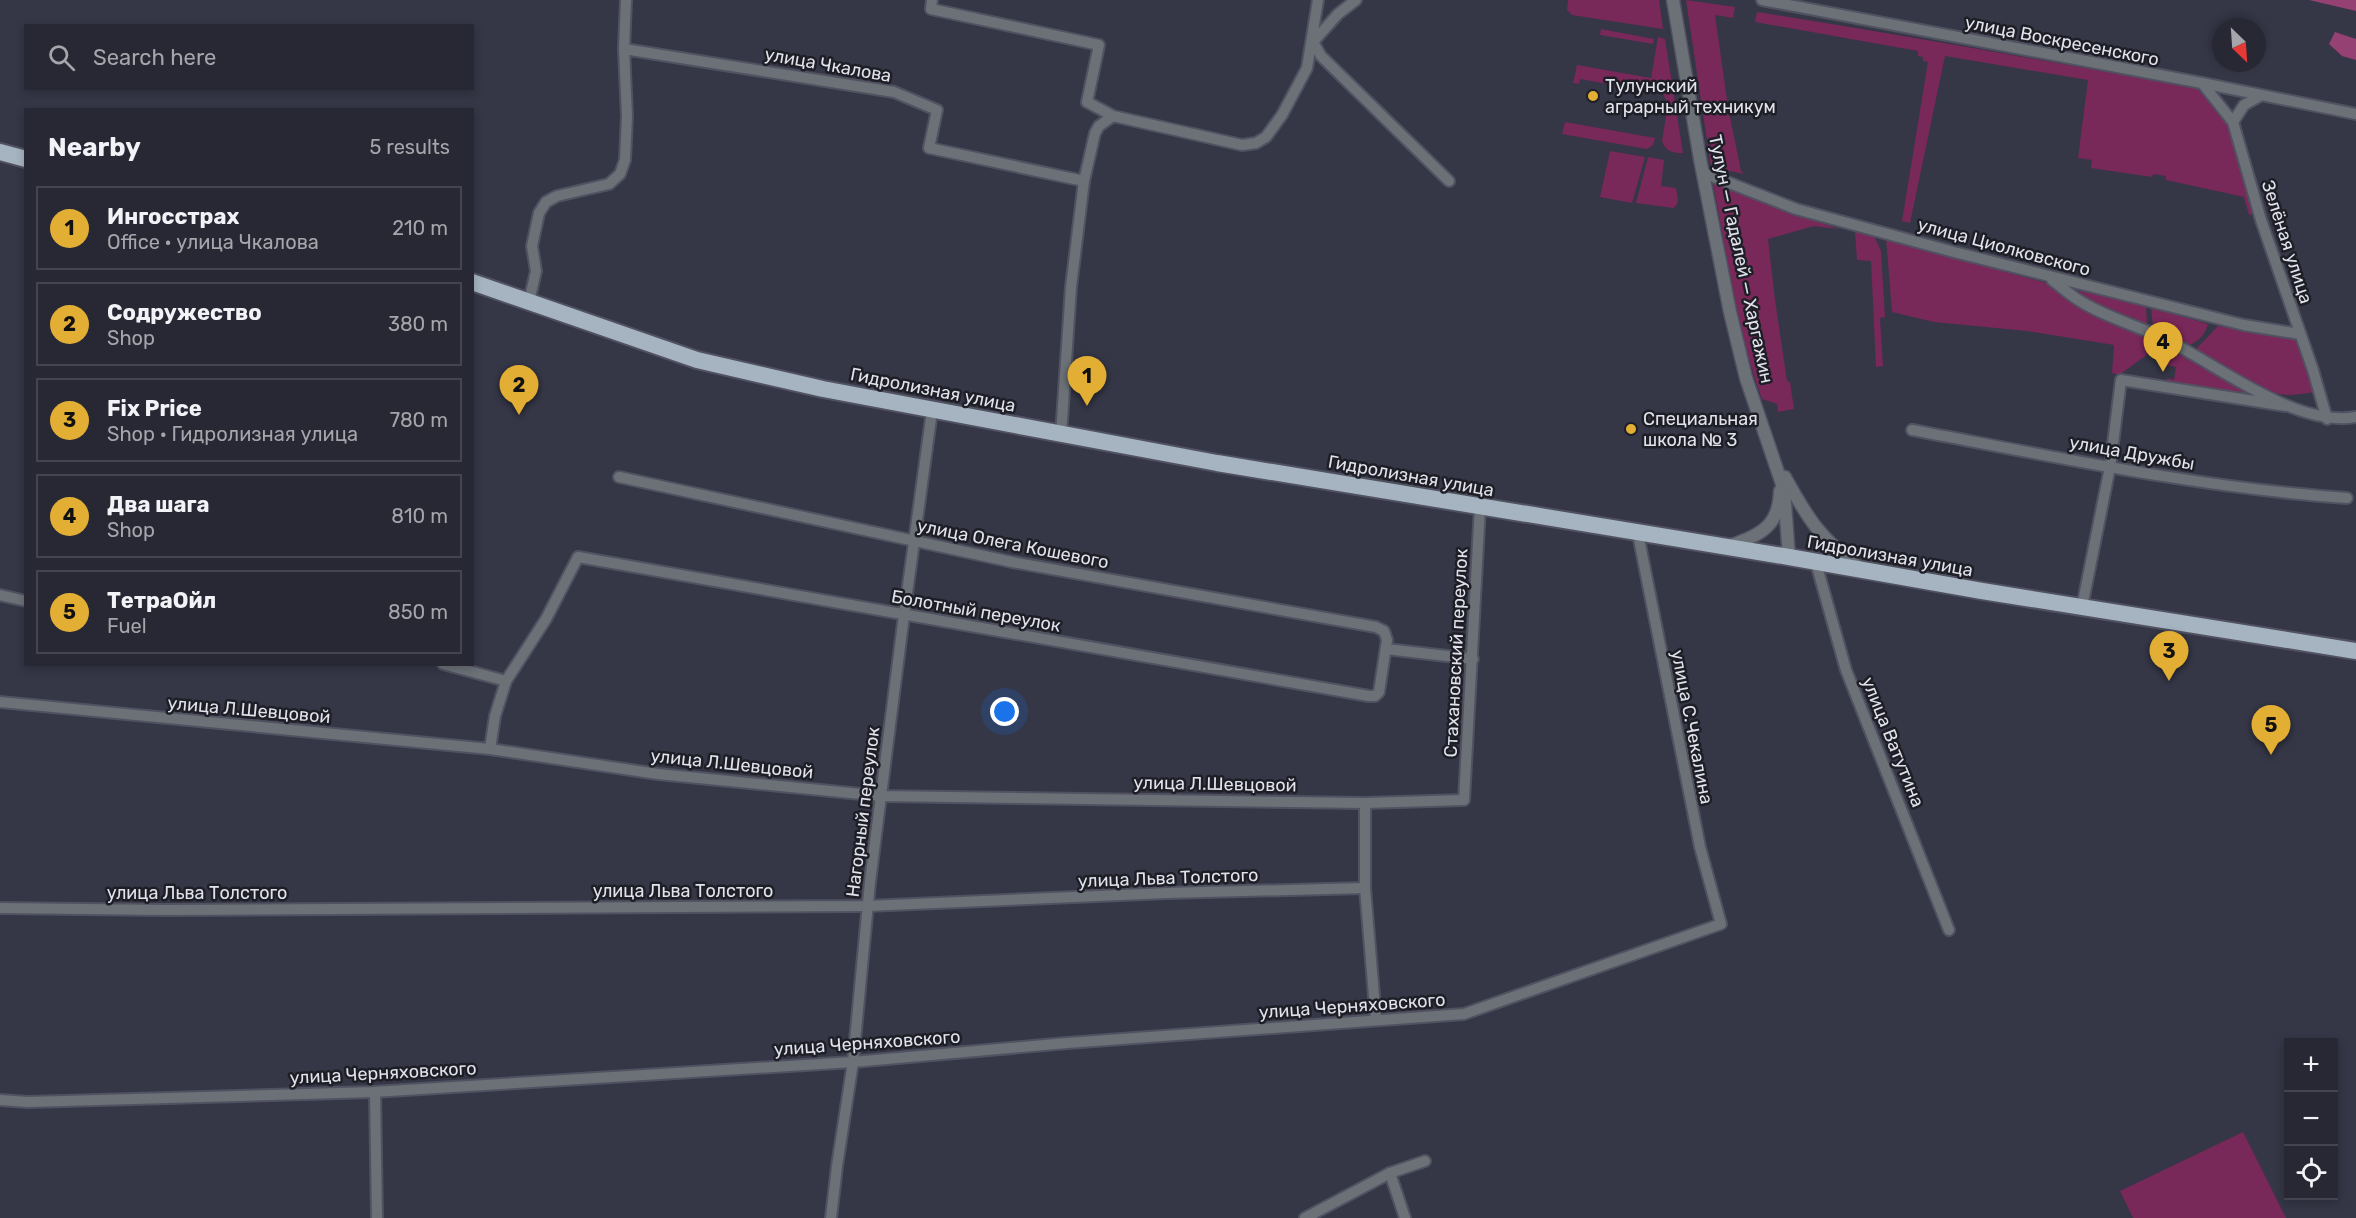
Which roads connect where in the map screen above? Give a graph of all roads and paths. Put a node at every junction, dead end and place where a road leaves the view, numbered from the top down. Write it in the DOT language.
graph roads {
  1 [pos="626,0"];
  2 [pos="932,0"];
  3 [pos="1318,0"];
  4 [pos="1356,0"];
  5 [pos="1673,0"];
  6 [pos="1762,0"];
  7 [pos="1313,42"];
  8 [pos="624,49"];
  9 [pos="2202,83"];
  10 [pos="2260,96"];
  11 [pos="2356,114"];
  12 [pos="1113,117"];
  13 [pos="2233,122"];
  14 [pos="0,152"];
  15 [pos="24,158"];
  16 [pos="1704,173"];
  17 [pos="1084,181"];
  18 [pos="1449,181"];
  19 [pos="2047,276"];
  20 [pos="474,283"];
  21 [pos="529,302"];
  22 [pos="2300,334"];
  23 [pos="2286,406"];
  24 [pos="933,411"];
  25 [pos="2356,417"];
  26 [pos="2327,419"];
  27 [pos="1912,430"];
  28 [pos="1061,435"];
  29 [pos="1771,452"];
  30 [pos="2110,467"];
  31 [pos="1779,475"];
  32 [pos="619,477"];
  33 [pos="2347,498"];
  34 [pos="1480,507"];
  35 [pos="1638,534"];
  36 [pos="914,542"];
  37 [pos="1726,548"];
  38 [pos="1789,557"];
  39 [pos="1816,563"];
  40 [pos="1864,572"];
  41 [pos="0,595"];
  42 [pos="24,601"];
  43 [pos="2082,607"];
  44 [pos="904,615"];
  45 [pos="1386,649"];
  46 [pos="2356,651"];
  47 [pos="1473,659"];
  48 [pos="450,666"];
  49 [pos="506,681"];
  50 [pos="0,702"];
  51 [pos="490,748"];
  52 [pos="881,796"];
  53 [pos="1464,800"];
  54 [pos="1365,803"];
  55 [pos="1365,888"];
  56 [pos="867,906"];
  57 [pos="0,908"];
  58 [pos="1721,924"];
  59 [pos="1949,930"];
  60 [pos="1376,1020"];
  61 [pos="853,1062"];
  62 [pos="375,1092"];
  63 [pos="0,1100"];
  64 [pos="1425,1161"];
  65 [pos="1390,1173"];
  66 [pos="377,1218"];
  67 [pos="831,1218"];
  68 [pos="1305,1218"];
  69 [pos="1404,1218"];
  1 -- 8 [label="street"];
  2 -- 12 [label="street"];
  3 -- 7 [label="street"];
  4 -- 7 [label="street"];
  5 -- 16 [label="street, Тулун — Гадалей — Харгажин"];
  6 -- 9 [label="street, улица Воскресенского"];
  7 -- 12 [label="street"];
  7 -- 18 [label="street"];
  8 -- 17 [label="street, улица Чкалова"];
  8 -- 21 [label="street"];
  9 -- 10 [label="street, улица Воскресенского"];
  9 -- 13 [label="street, Зелёная улица"];
  10 -- 11 [label="street, улица Воскресенского"];
  10 -- 13 [label="street"];
  12 -- 17 [label="street"];
  13 -- 22 [label="street, Зелёная улица"];
  14 -- 15 [label="highway"];
  16 -- 19 [label="street, улица Циолковского"];
  16 -- 29 [label="street, Тулун — Гадалей — Харгажин"];
  17 -- 28 [label="street"];
  19 -- 22 [label="street, улица Циолковского"];
  19 -- 23 [label="street"];
  20 -- 21 [label="highway, Гидролизная улица"];
  21 -- 24 [label="highway, Гидролизная улица"];
  22 -- 26 [label="street, Зелёная улица"];
  23 -- 26 [label="street"];
  23 -- 30 [label="street"];
  24 -- 28 [label="highway, Гидролизная улица"];
  24 -- 36 [label="street, Нагорный переулок"];
  25 -- 26 [label="street"];
  27 -- 30 [label="street, улица Дружбы"];
  28 -- 34 [label="highway, Гидролизная улица"];
  29 -- 31 [label="street, Тулун — Гадалей — Харгажин"];
  29 -- 40 [label="street"];
  30 -- 33 [label="street, улица Дружбы"];
  30 -- 43 [label="street"];
  31 -- 37 [label="street"];
  31 -- 38 [label="street, Тулун — Гадалей — Харгажин"];
  32 -- 36 [label="street, улица Олега Кошевого"];
  34 -- 35 [label="highway, Гидролизная улица"];
  34 -- 47 [label="street, Стахановский переулок"];
  35 -- 37 [label="highway, Гидролизная улица"];
  35 -- 58 [label="street, улица С.Чекалина"];
  36 -- 44 [label="street, Нагорный переулок"];
  36 -- 45 [label="street, улица Олега Кошевого"];
  37 -- 38 [label="highway, Гидролизная улица"];
  38 -- 39 [label="highway, Гидролизная улица"];
  39 -- 40 [label="highway, Гидролизная улица"];
  39 -- 59 [label="street, улица Ватутина"];
  40 -- 43 [label="highway, Гидролизная улица"];
  41 -- 42 [label="street"];
  43 -- 46 [label="highway, Гидролизная улица"];
  44 -- 45 [label="street, Болотный переулок"];
  44 -- 49 [label="street, Болотный переулок"];
  44 -- 52 [label="street, Нагорный переулок"];
  45 -- 47 [label="street"];
  47 -- 53 [label="street, Стахановский переулок"];
  48 -- 49 [label="street"];
  49 -- 51 [label="street"];
  50 -- 51 [label="street, улица Л.Шевцовой"];
  51 -- 52 [label="street, улица Л.Шевцовой"];
  52 -- 54 [label="street, улица Л.Шевцовой"];
  52 -- 56 [label="street, Нагорный переулок"];
  53 -- 54 [label="street, улица Л.Шевцовой"];
  54 -- 55 [label="street"];
  55 -- 56 [label="street, улица Льва Толстого"];
  55 -- 60 [label="street"];
  56 -- 57 [label="street, улица Льва Толстого"];
  56 -- 61 [label="street, Нагорный переулок"];
  58 -- 60 [label="street, улица Черняховского"];
  60 -- 61 [label="street, улица Черняховского"];
  61 -- 62 [label="street, улица Черняховского"];
  61 -- 67 [label="street, Нагорный переулок"];
  62 -- 63 [label="street, улица Черняховского"];
  62 -- 66 [label="street"];
  64 -- 65 [label="street"];
  65 -- 68 [label="street"];
  65 -- 69 [label="street"];
}
